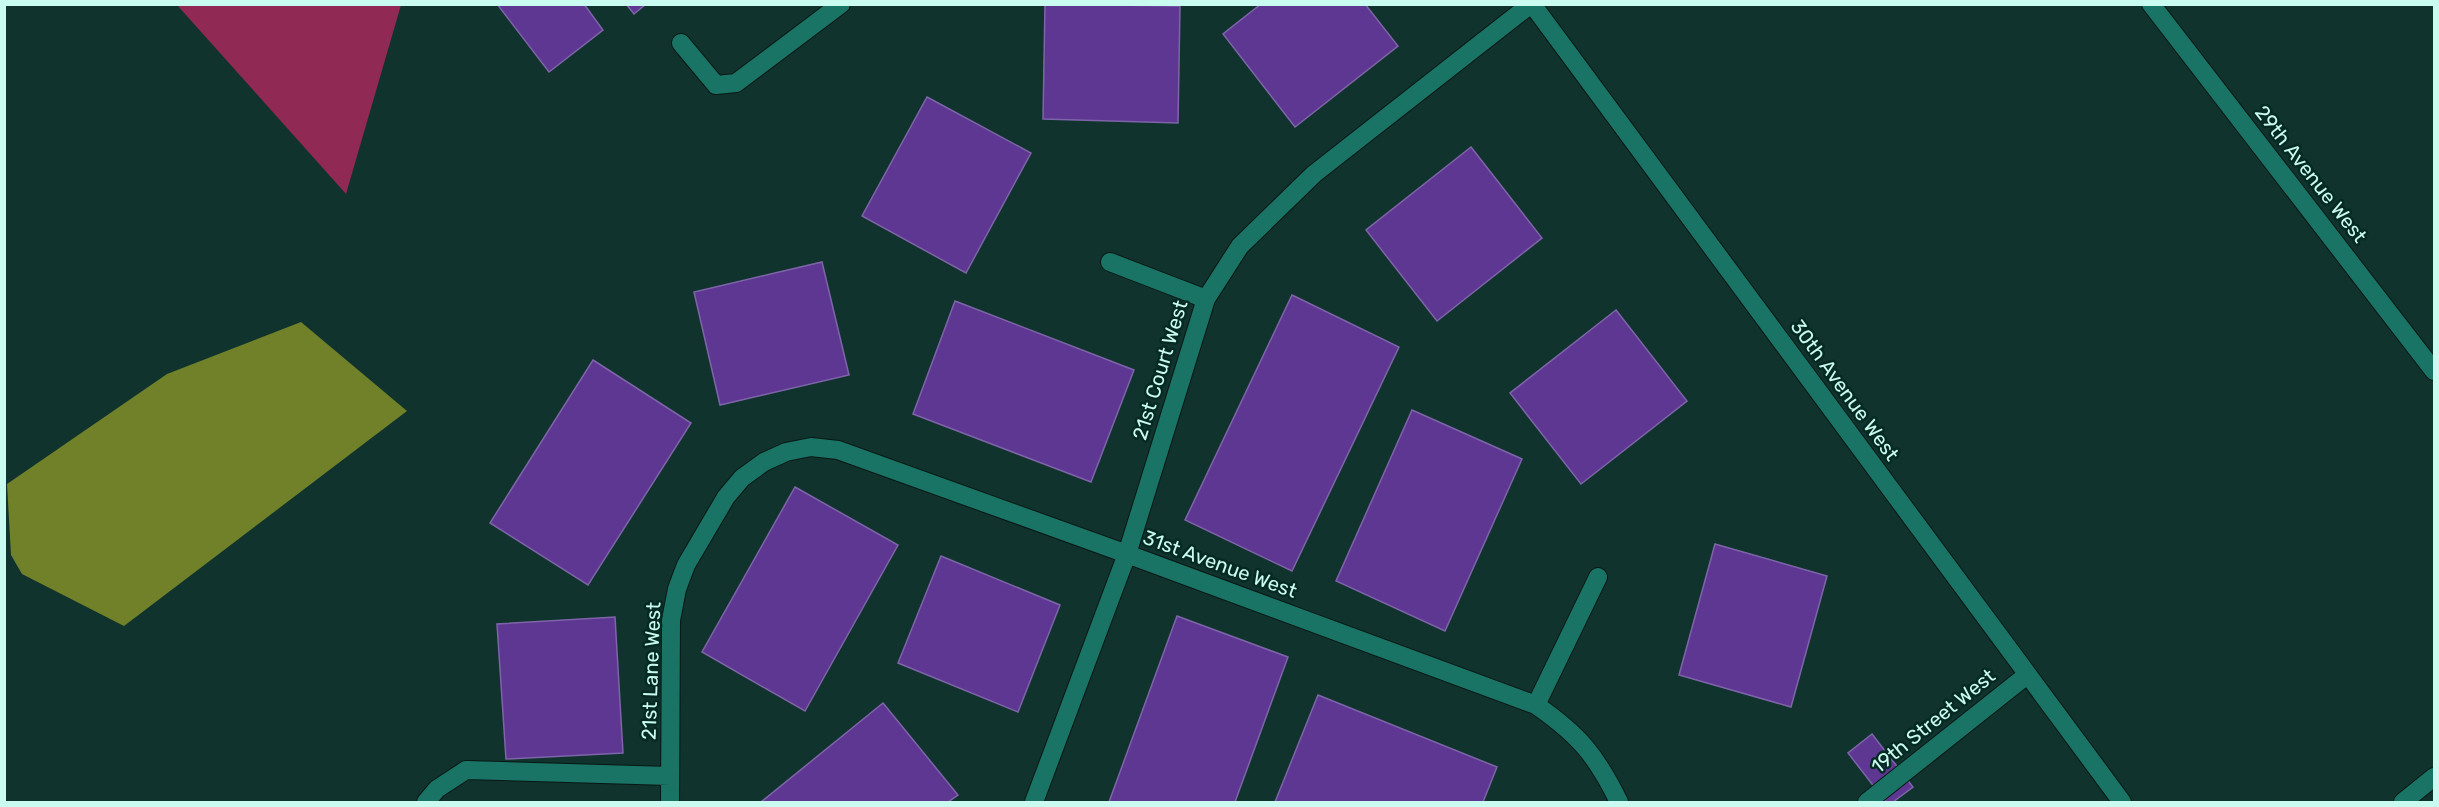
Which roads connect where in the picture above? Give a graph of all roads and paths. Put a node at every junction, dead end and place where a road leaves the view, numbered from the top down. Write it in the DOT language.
graph roads {
  1 [pos="841,4"];
  2 [pos="1532,4"];
  3 [pos="2151,4"];
  4 [pos="681,42"];
  5 [pos="1110,262"];
  6 [pos="1206,299"];
  7 [pos="2434,371"];
  8 [pos="764,462"];
  9 [pos="1127,554"];
  10 [pos="1598,577"];
  11 [pos="2027,675"];
  12 [pos="1536,705"];
  13 [pos="670,776"];
  14 [pos="2434,777"];
  15 [pos="426,802"];
  16 [pos="670,802"];
  17 [pos="1034,802"];
  18 [pos="1619,802"];
  19 [pos="1868,802"];
  20 [pos="2122,802"];
  21 [pos="2403,802"];
  1 -- 4 [label="street"];
  2 -- 6 [label="street, 21st Court West"];
  2 -- 11 [label="street, 30th Avenue West"];
  3 -- 7 [label="street, 29th Avenue West"];
  5 -- 6 [label="street"];
  6 -- 9 [label="street, 21st Court West"];
  8 -- 9 [label="street, 31st Avenue West"];
  8 -- 13 [label="street, 21st Lane West"];
  9 -- 12 [label="street, 31st Avenue West"];
  9 -- 17 [label="street, 21st Court West"];
  10 -- 12 [label="street"];
  11 -- 19 [label="street, 19th Street West"];
  11 -- 20 [label="street, 30th Avenue West"];
  12 -- 18 [label="street, 31st Avenue West"];
  13 -- 15 [label="street"];
  13 -- 16 [label="street, 21st Lane West"];
  14 -- 21 [label="street"];
}
